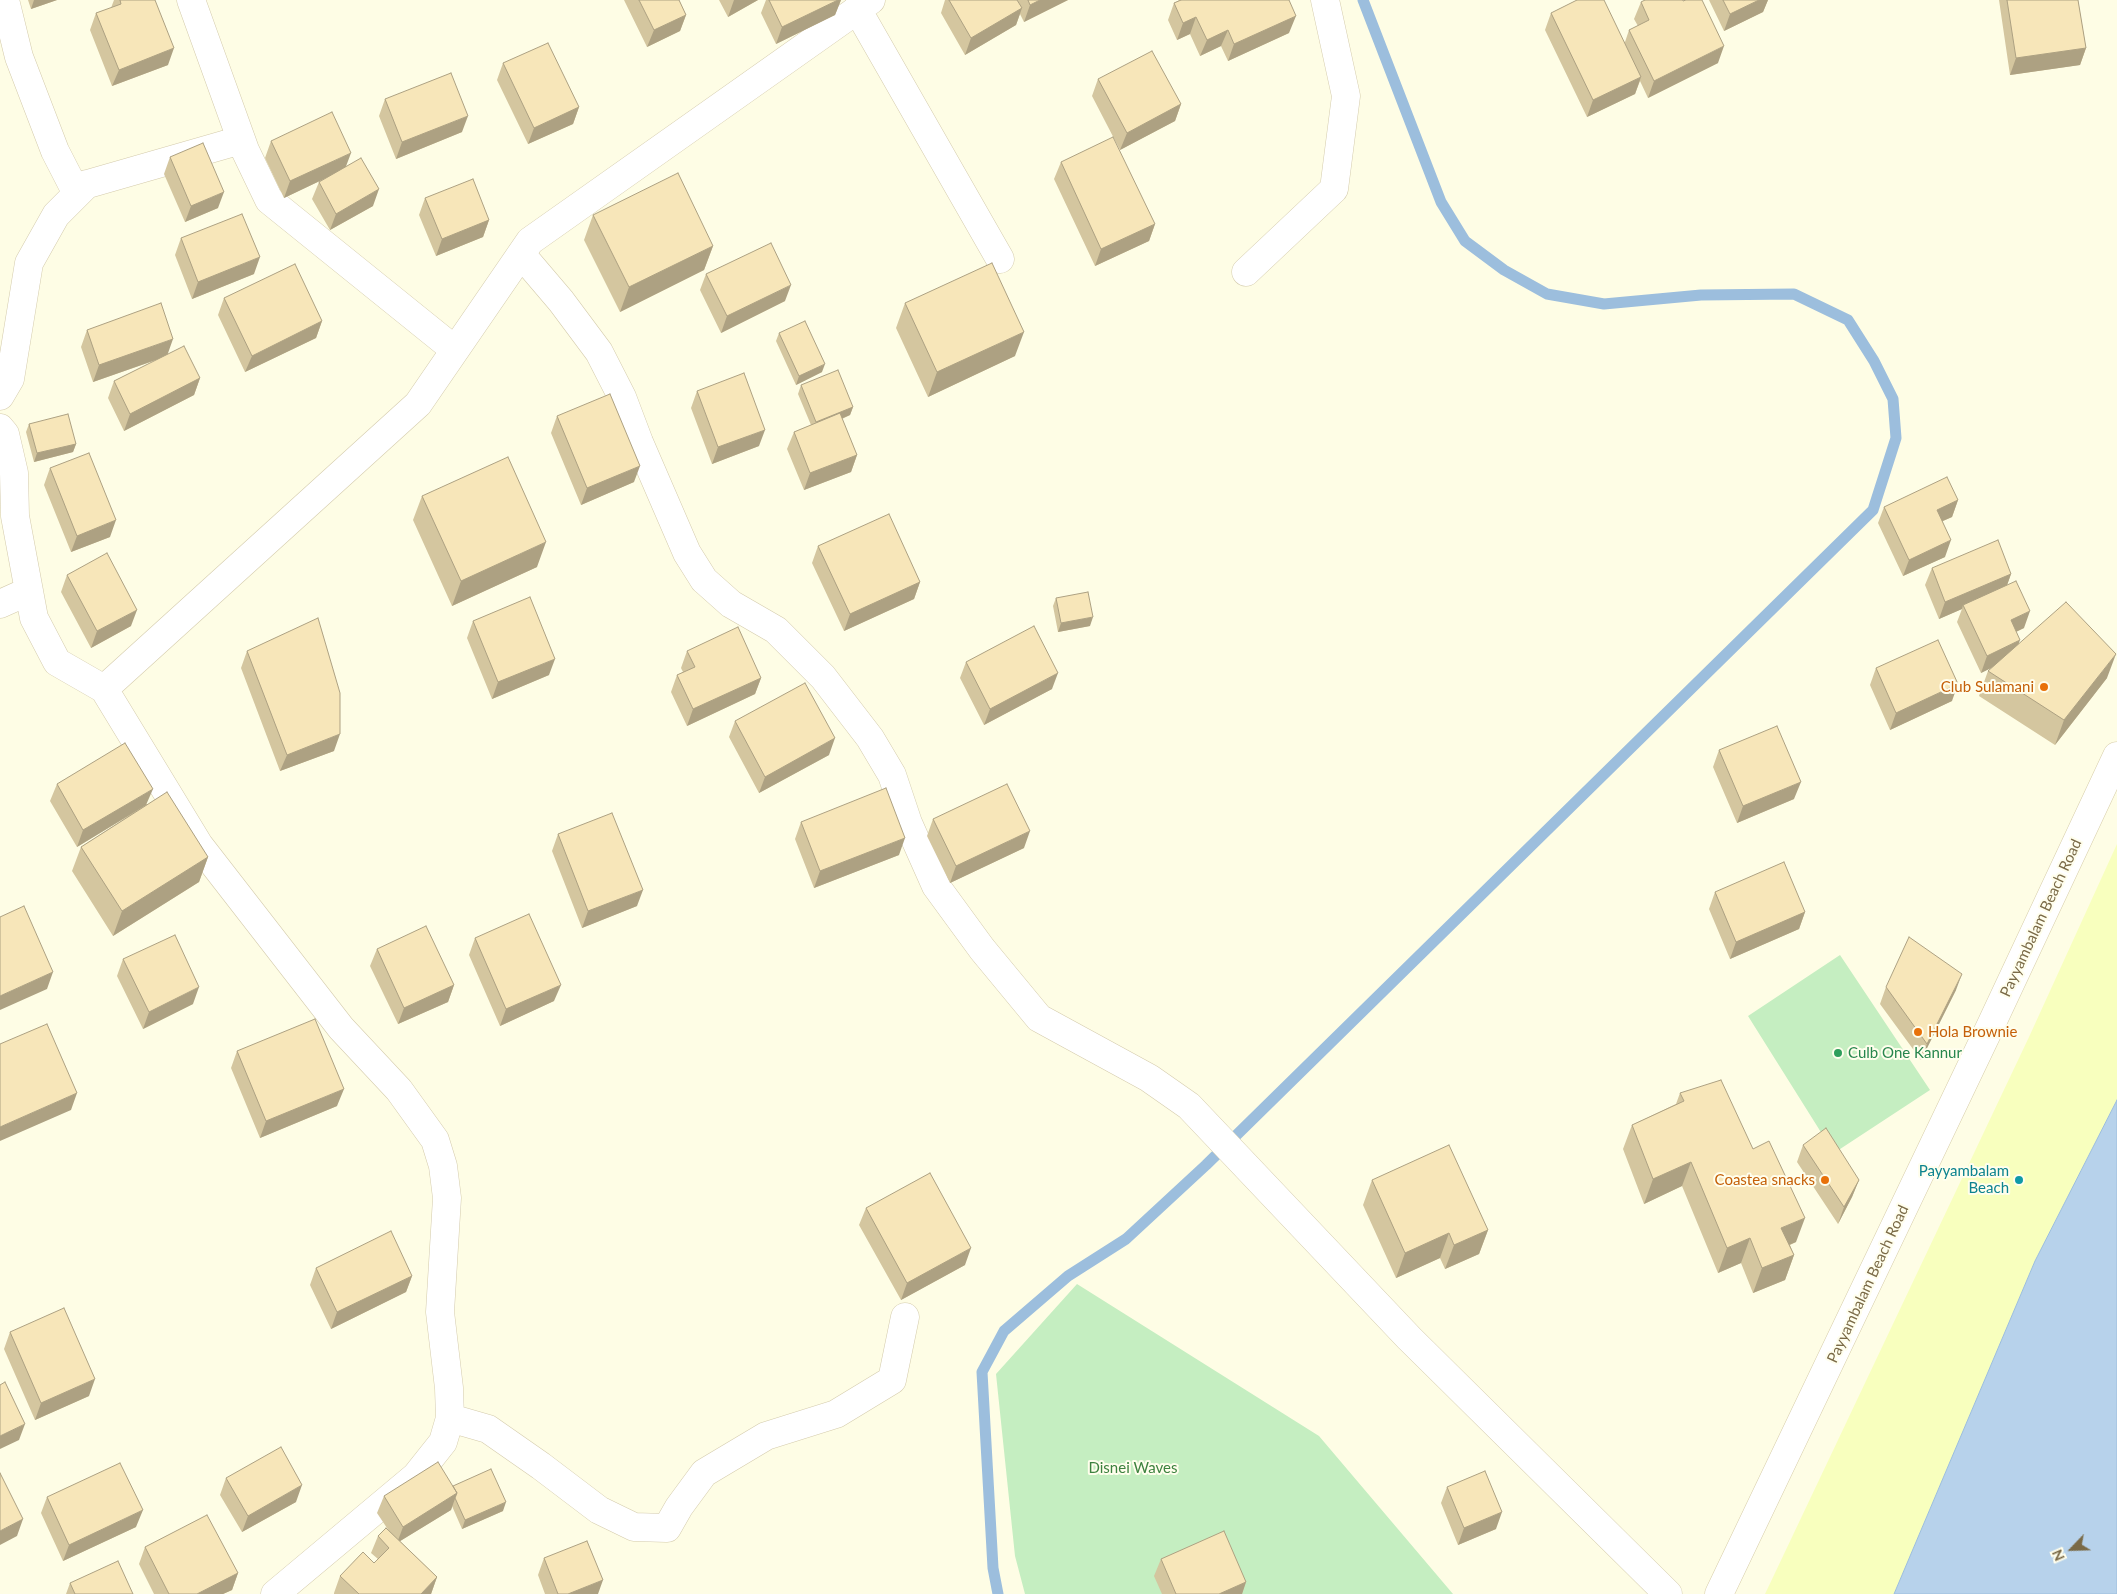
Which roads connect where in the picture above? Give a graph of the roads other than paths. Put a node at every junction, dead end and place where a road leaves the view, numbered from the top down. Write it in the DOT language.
graph roads {
  1 [pos="5,0"];
  2 [pos="191,0"];
  3 [pos="1325,0"];
  4 [pos="864,5"];
  5 [pos="241,140"];
  6 [pos="87,184"];
  7 [pos="521,254"];
  8 [pos="1000,259"];
  9 [pos="1246,272"];
  10 [pos="454,350"];
  11 [pos="0,396"];
  12 [pos="0,428"];
  13 [pos="29,591"];
  14 [pos="0,604"];
  15 [pos="104,689"];
  16 [pos="2117,756"];
  17 [pos="905,1317"];
  18 [pos="450,1418"];
  19 [pos="274,1594"];
  20 [pos="1668,1594"];
  21 [pos="1719,1594"];
  1 -- 6 [label="street"];
  2 -- 5 [label="street"];
  3 -- 9 [label="street"];
  4 -- 7 [label="street"];
  4 -- 8 [label="street"];
  5 -- 6 [label="street"];
  5 -- 10 [label="street"];
  6 -- 11 [label="street"];
  7 -- 10 [label="street"];
  7 -- 20 [label="street"];
  10 -- 15 [label="street"];
  12 -- 13 [label="street"];
  13 -- 14 [label="street"];
  13 -- 15 [label="street"];
  15 -- 18 [label="street"];
  16 -- 21 [label="street, Payyambalam Beach Road"];
  17 -- 18 [label="street"];
  18 -- 19 [label="street"];
}
